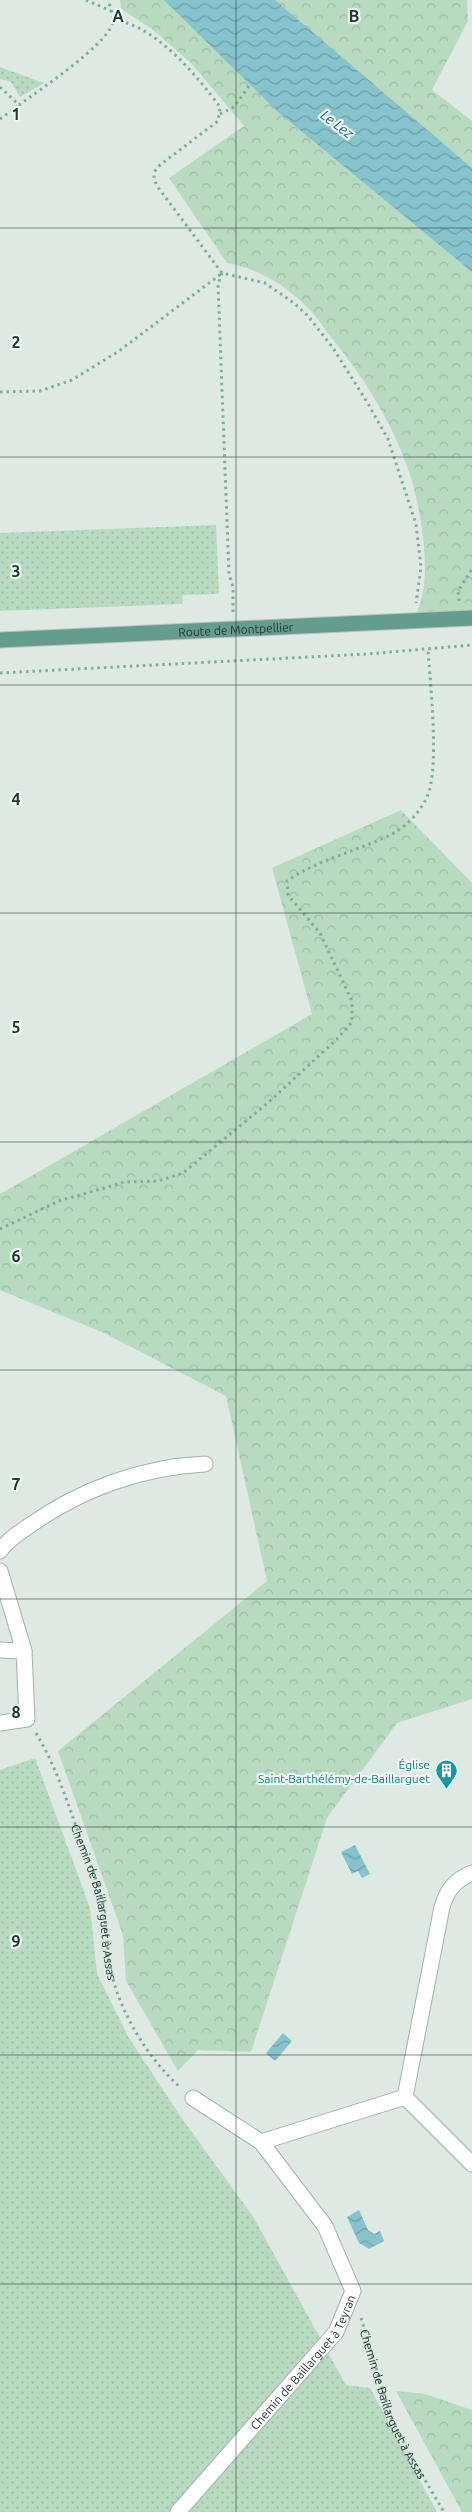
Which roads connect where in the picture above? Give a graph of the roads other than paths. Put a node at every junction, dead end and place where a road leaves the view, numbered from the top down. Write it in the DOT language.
graph roads {
  1 [pos="467,618"];
  2 [pos="0,640"];
  3 [pos="205,1464"];
  4 [pos="0,1551"];
  5 [pos="0,1571"];
  6 [pos="0,1650"];
  7 [pos="24,1651"];
  8 [pos="0,1723"];
  9 [pos="472,1873"];
  10 [pos="405,2097"];
  11 [pos="193,2098"];
  12 [pos="261,2142"];
  13 [pos="472,2164"];
  14 [pos="178,2512"];
  1 -- 2 [label="main road, Route de Montpellier"];
  3 -- 4 [label="street"];
  5 -- 7 [label="street"];
  6 -- 7 [label="street"];
  7 -- 8 [label="street"];
  9 -- 10 [label="street"];
  10 -- 12 [label="street"];
  10 -- 13 [label="street"];
  11 -- 12 [label="street, Chemin de Baillarguet à Teyran"];
  12 -- 14 [label="street, Chemin de Baillarguet à Teyran"];
}
